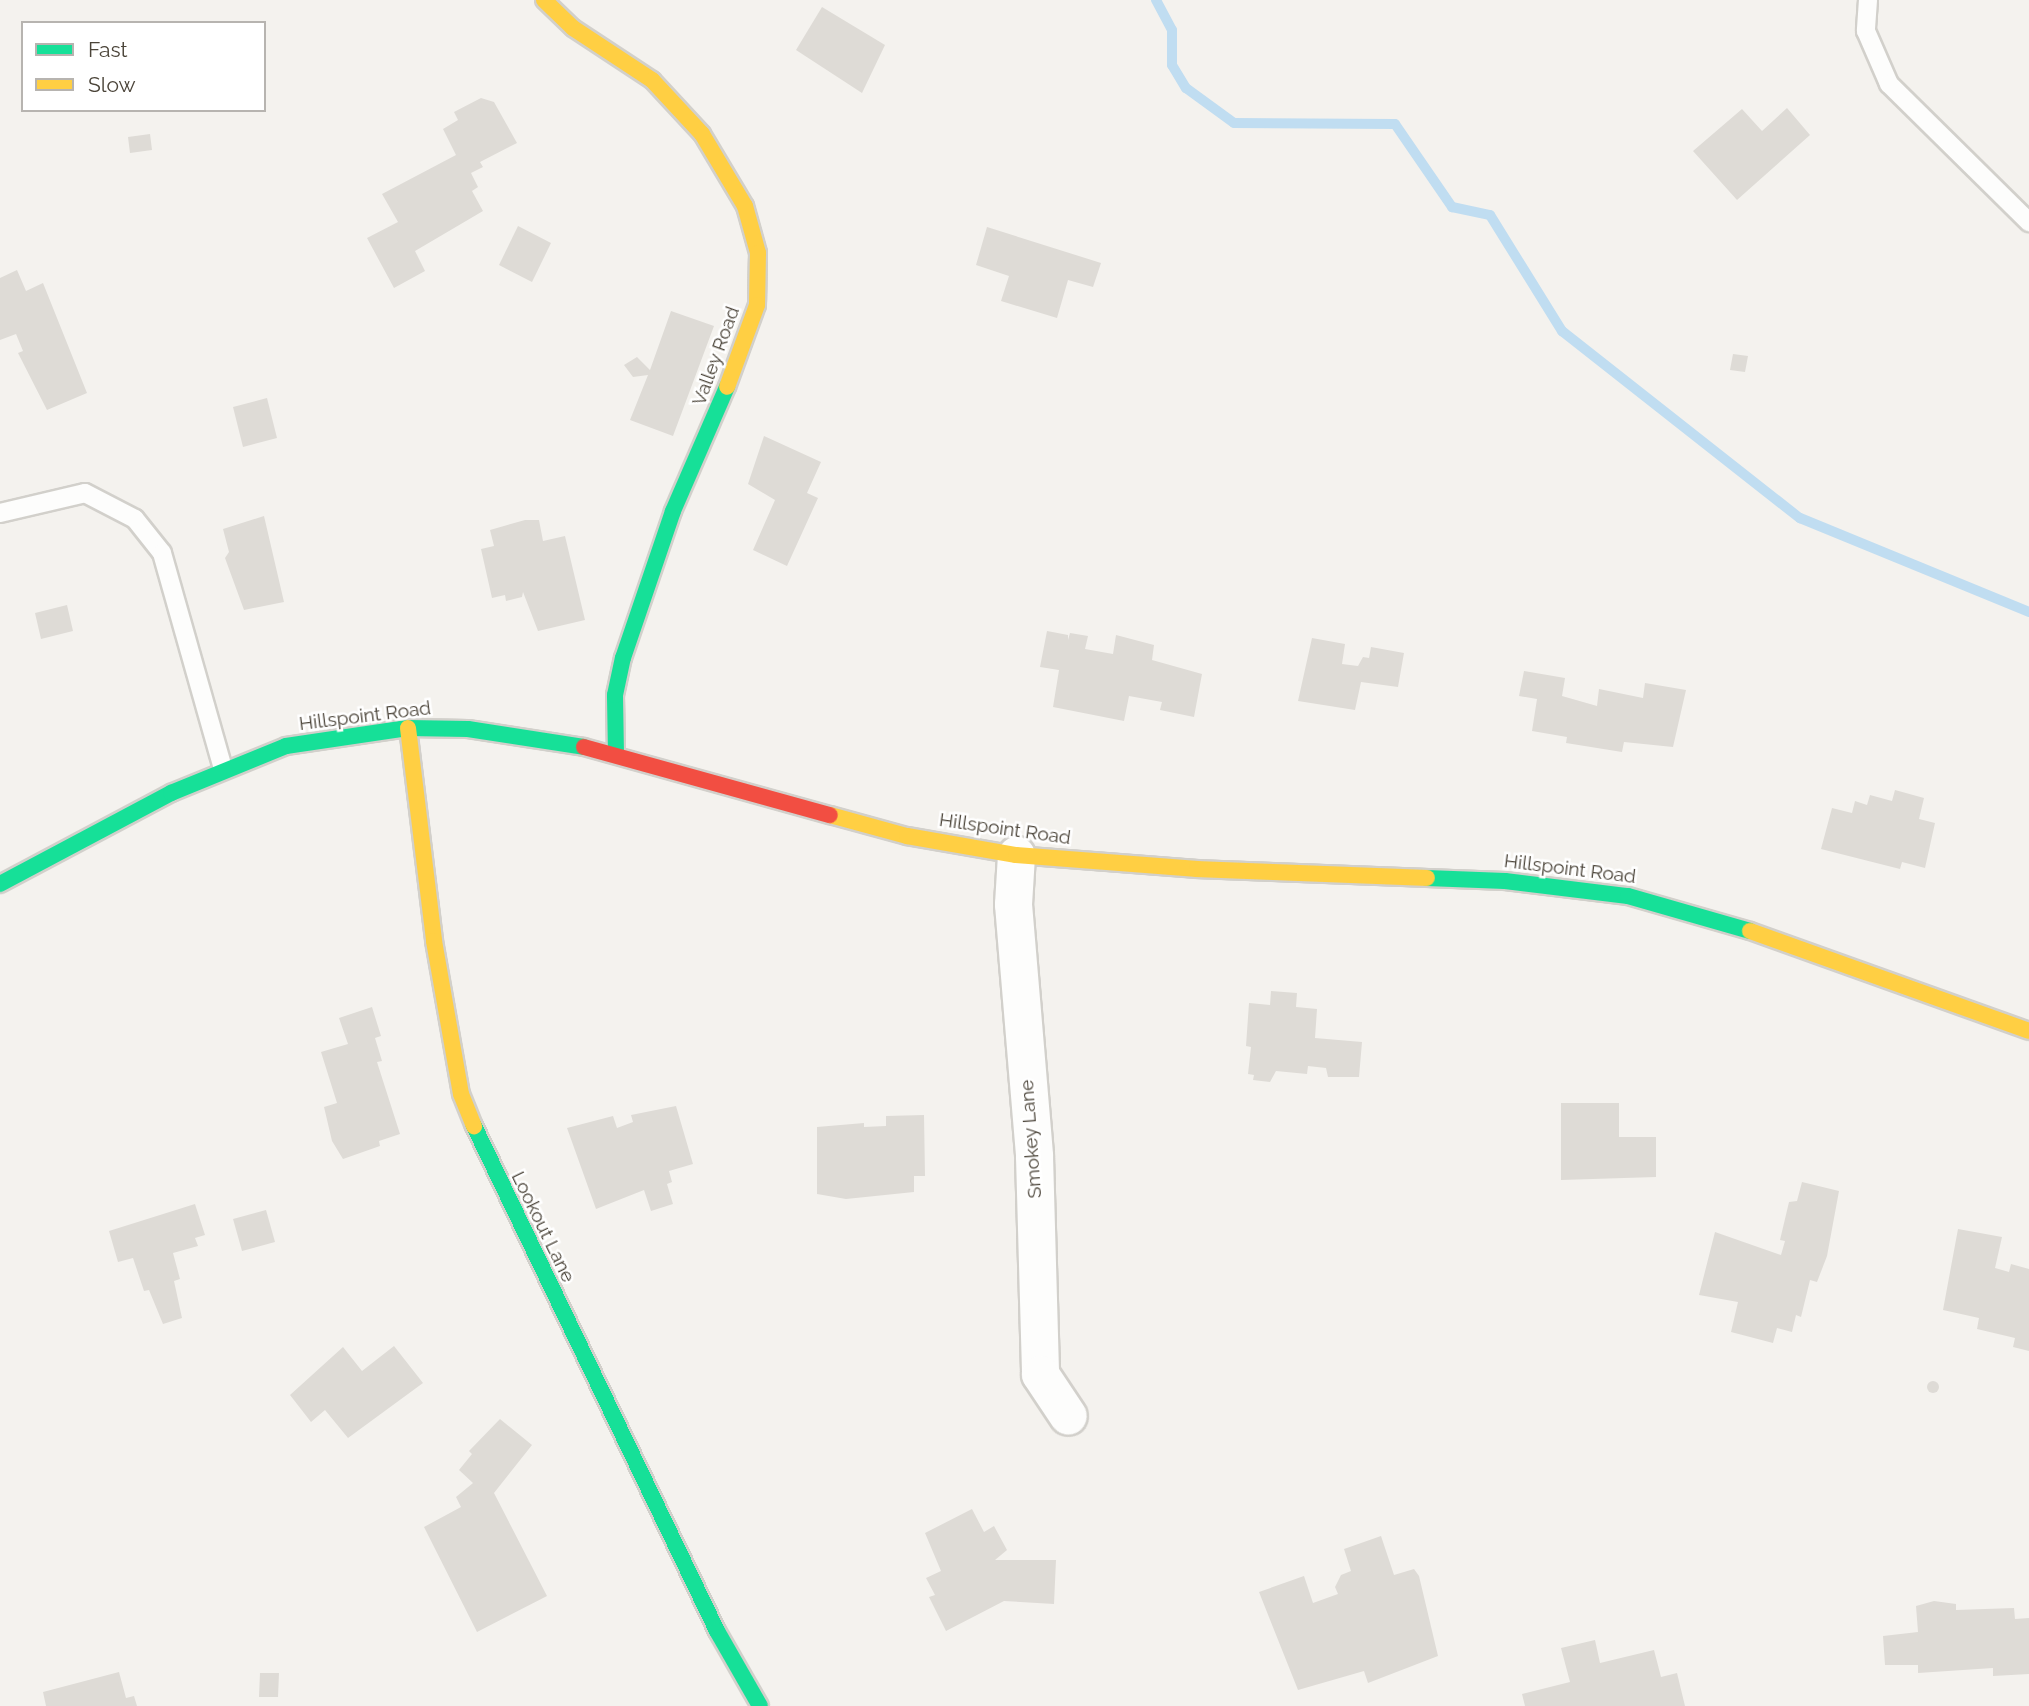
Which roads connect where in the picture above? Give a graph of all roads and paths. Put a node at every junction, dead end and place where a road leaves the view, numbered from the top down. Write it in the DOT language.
graph roads {
  1 [pos="544,0"];
  2 [pos="1868,0"];
  3 [pos="2029,222"];
  4 [pos="0,513"];
  5 [pos="408,728"];
  6 [pos="616,754"];
  7 [pos="223,769"];
  8 [pos="1016,855"];
  9 [pos="0,884"];
  10 [pos="2029,1031"];
  11 [pos="1068,1416"];
  12 [pos="760,1706"];
  1 -- 6 [label="street, Valley Road"];
  2 -- 3 [label="lane"];
  4 -- 7 [label="lane"];
  5 -- 6 [label="street, Hillspoint Road"];
  5 -- 7 [label="street, Hillspoint Road"];
  5 -- 12 [label="street, Lookout Lane"];
  6 -- 8 [label="street, Hillspoint Road"];
  7 -- 9 [label="street, Hillspoint Road"];
  8 -- 10 [label="street, Hillspoint Road"];
  8 -- 11 [label="street, Smokey Lane"];
}
